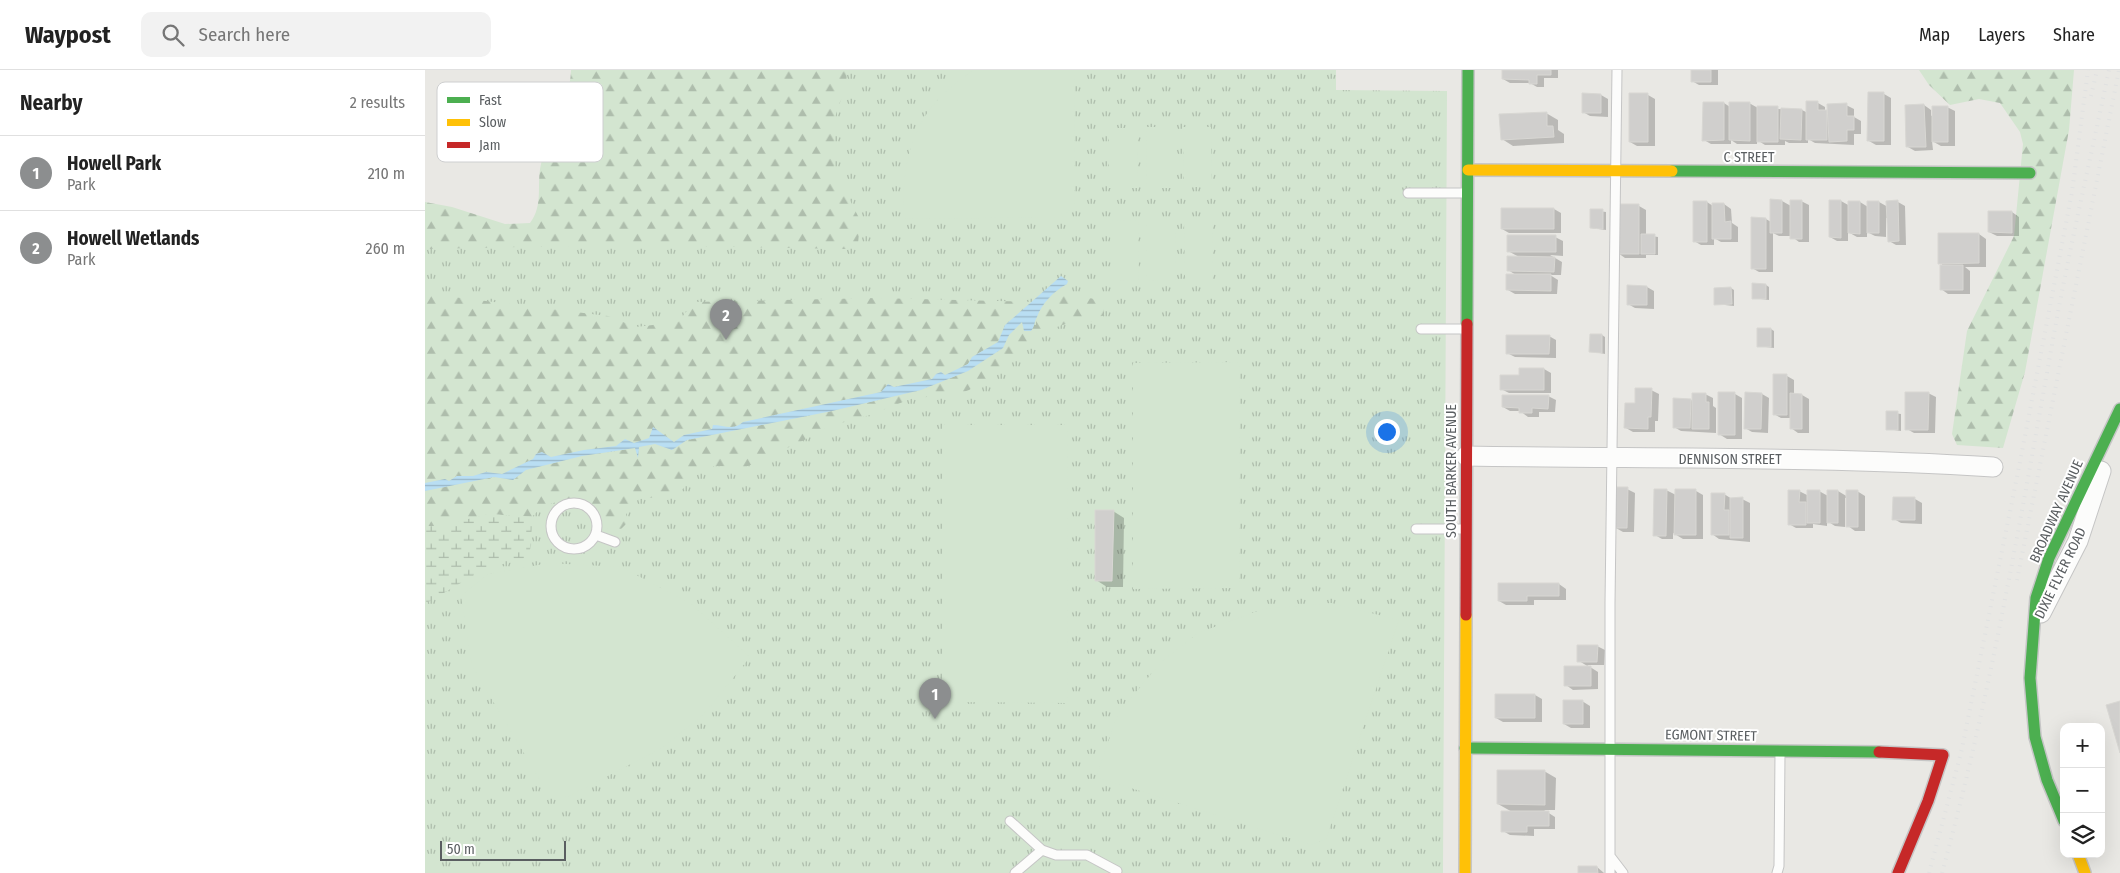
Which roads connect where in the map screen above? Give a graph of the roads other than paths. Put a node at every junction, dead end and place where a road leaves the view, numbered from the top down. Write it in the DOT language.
graph roads {
  1 [pos="1468,70"];
  2 [pos="1617,70"];
  3 [pos="1468,170"];
  4 [pos="1614,171"];
  5 [pos="2030,173"];
  6 [pos="1408,193"];
  7 [pos="1468,193"];
  8 [pos="1421,329"];
  9 [pos="1467,329"];
  10 [pos="2120,409"];
  11 [pos="2120,416"];
  12 [pos="1467,456"];
  13 [pos="1611,458"];
  14 [pos="1993,467"];
  15 [pos="1416,529"];
  16 [pos="1466,529"];
  17 [pos="596,535"];
  18 [pos="615,542"];
  19 [pos="2032,630"];
  20 [pos="1465,748"];
  21 [pos="1610,749"];
  22 [pos="1780,751"];
  23 [pos="2061,813"];
  24 [pos="1010,821"];
  25 [pos="1042,850"];
  26 [pos="1609,856"];
  27 [pos="2079,858"];
  28 [pos="1117,871"];
  29 [pos="1015,873"];
  30 [pos="1465,873"];
  31 [pos="1609,873"];
  32 [pos="1623,873"];
  33 [pos="1777,873"];
  34 [pos="1898,873"];
  35 [pos="2085,873"];
  1 -- 3 [label="street, SOUTH BARKER AVENUE"];
  2 -- 4 [label="lane"];
  3 -- 4 [label="street, C STREET"];
  3 -- 7 [label="street, SOUTH BARKER AVENUE"];
  4 -- 5 [label="street, C STREET"];
  4 -- 13 [label="lane"];
  6 -- 7 [label="lane"];
  7 -- 9 [label="street, SOUTH BARKER AVENUE"];
  8 -- 9 [label="lane"];
  9 -- 12 [label="street, SOUTH BARKER AVENUE"];
  10 -- 19 [label="street, BROADWAY AVENUE"];
  11 -- 19 [label="street, DIXIE FLYER ROAD"];
  12 -- 13 [label="street, DENNISON STREET"];
  12 -- 16 [label="street, SOUTH BARKER AVENUE"];
  13 -- 14 [label="street, DENNISON STREET"];
  13 -- 21 [label="lane"];
  15 -- 16 [label="lane"];
  16 -- 20 [label="street, SOUTH BARKER AVENUE"];
  17 -- 17 [label="lane"];
  17 -- 18 [label="lane"];
  19 -- 23 [label="street, DIXIE FLYER ROAD"];
  20 -- 21 [label="street, EGMONT STREET"];
  20 -- 30 [label="street, SOUTH BARKER AVENUE"];
  21 -- 22 [label="street, EGMONT STREET"];
  21 -- 26 [label="lane"];
  22 -- 33 [label="lane"];
  22 -- 34 [label="street, EGMONT STREET"];
  24 -- 25 [label="lane"];
  25 -- 28 [label="lane"];
  25 -- 29 [label="lane"];
  26 -- 31 [label="lane"];
  26 -- 32 [label="lane"];
  27 -- 35 [label="street"];
}
